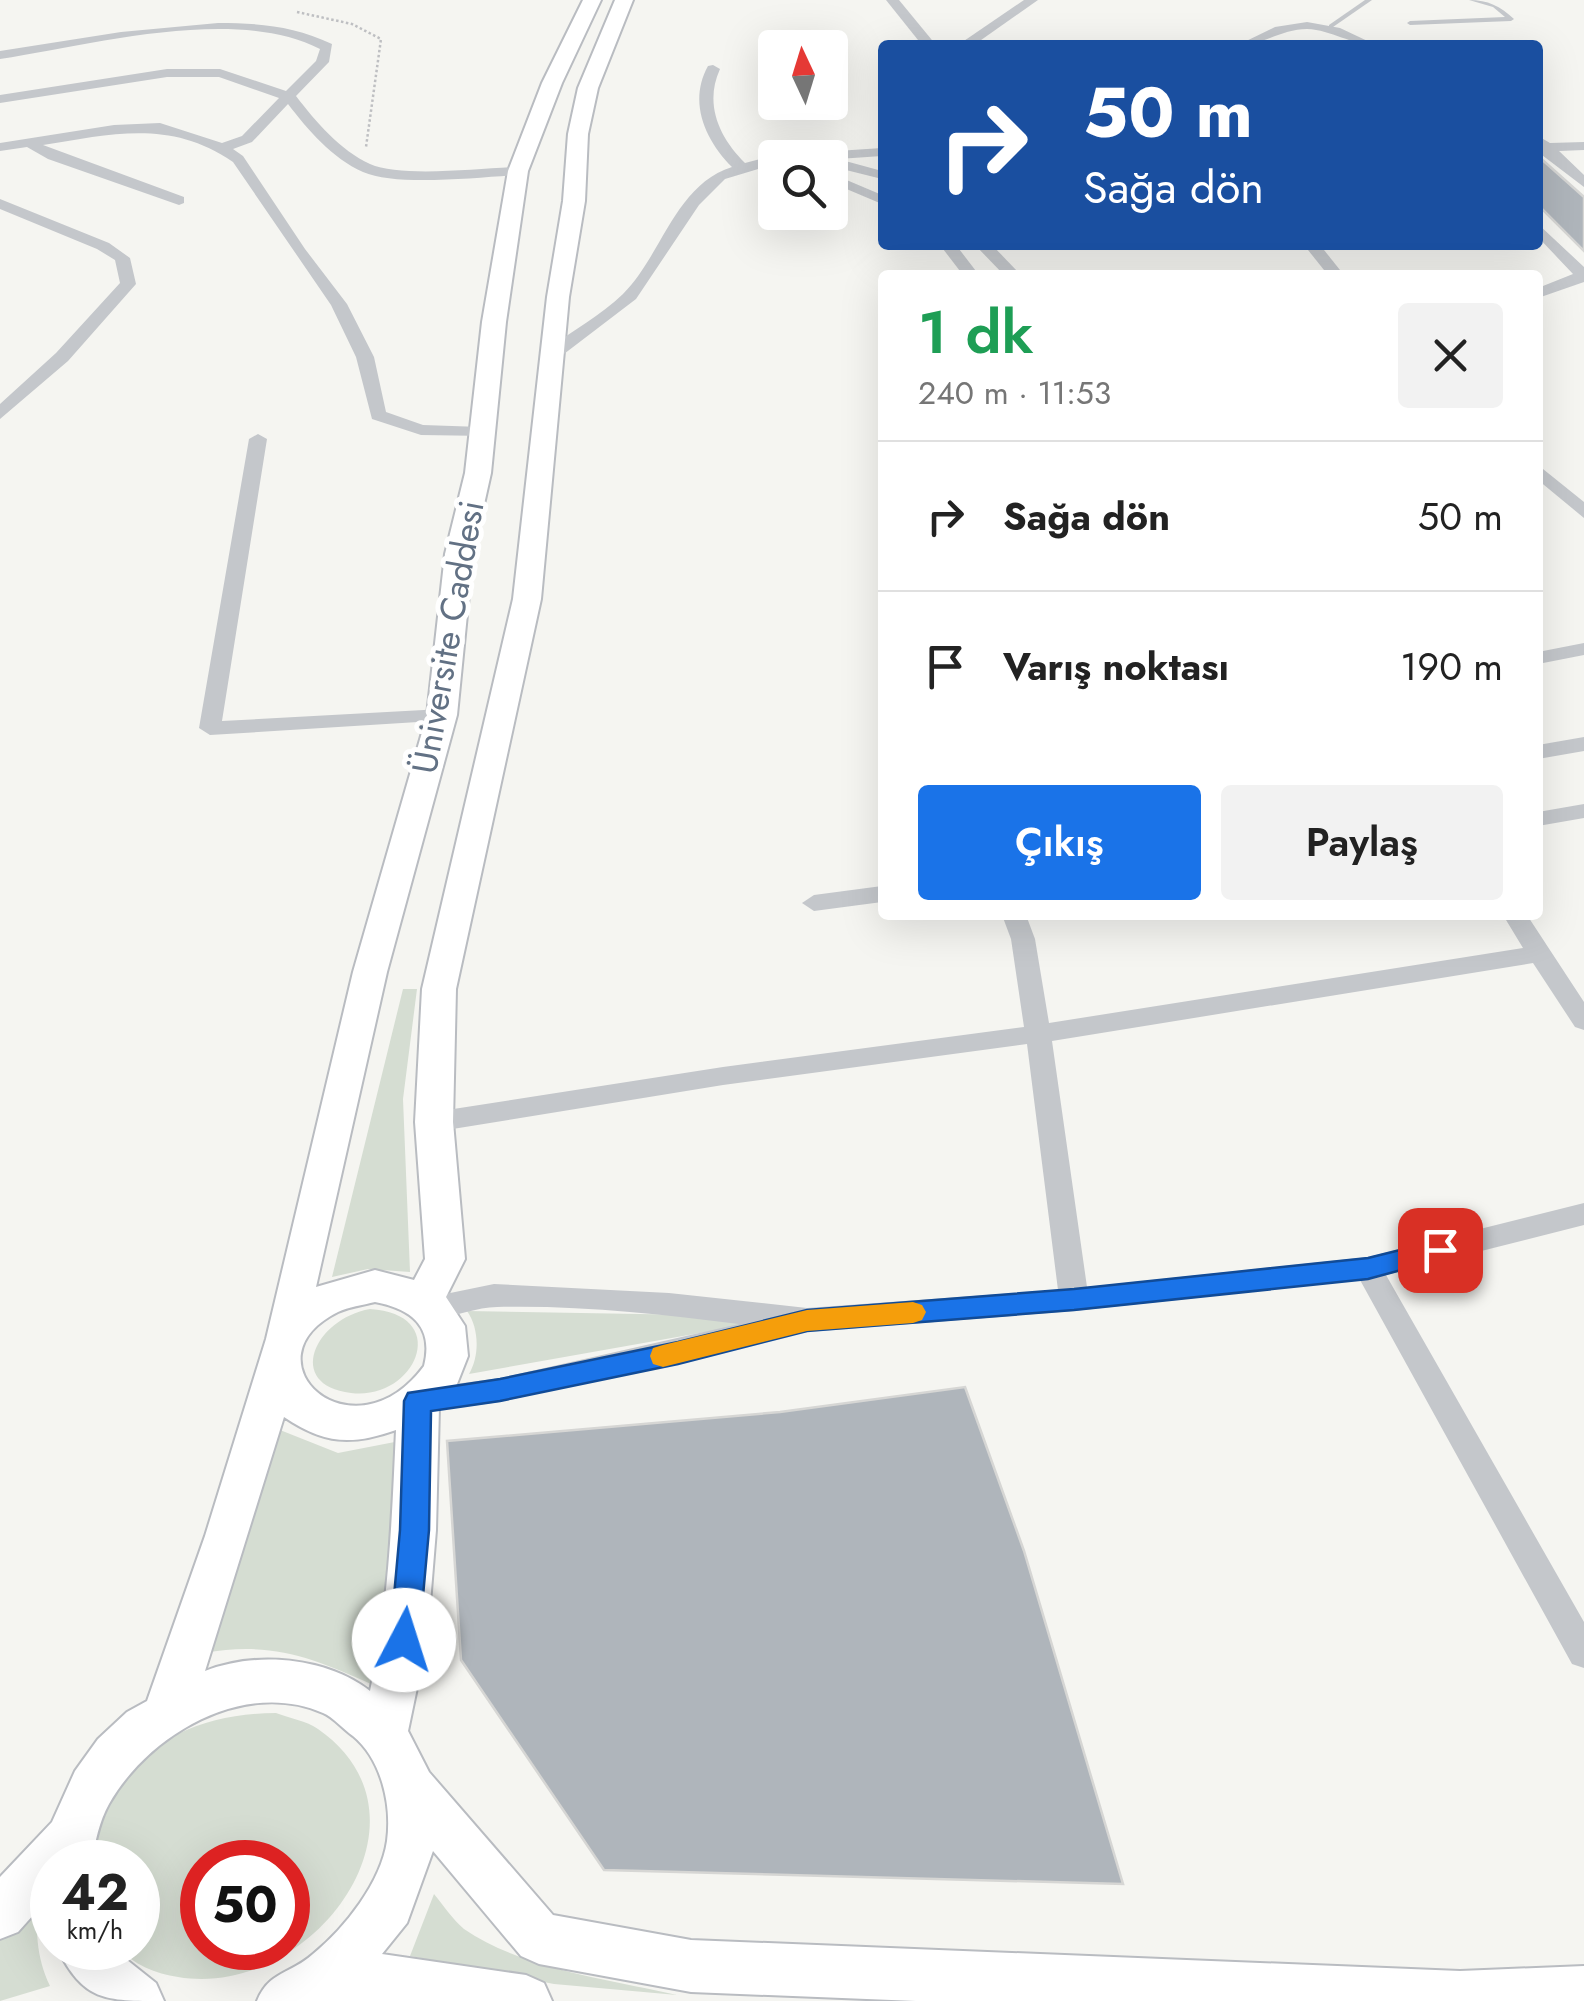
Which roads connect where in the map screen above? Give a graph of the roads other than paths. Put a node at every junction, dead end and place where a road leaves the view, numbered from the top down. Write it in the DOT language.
graph roads {
  1 [pos="592,0"];
  2 [pos="624,0"];
  3 [pos="892,0"];
  4 [pos="1032,0"];
  5 [pos="1369,0"];
  6 [pos="1472,0"];
  7 [pos="1410,23"];
  8 [pos="1331,26"];
  9 [pos="925,40"];
  10 [pos="972,40"];
  11 [pos="1254,40"];
  12 [pos="1360,40"];
  13 [pos="0,55"];
  14 [pos="713,70"];
  15 [pos="290,97"];
  16 [pos="0,99"];
  17 [pos="57,114"];
  18 [pos="28,142"];
  19 [pos="1543,146"];
  20 [pos="1584,146"];
  21 [pos="0,147"];
  22 [pos="222,148"];
  23 [pos="1543,149"];
  24 [pos="878,152"];
  25 [pos="848,154"];
  26 [pos="758,166"];
  27 [pos="848,166"];
  28 [pos="741,168"];
  29 [pos="518,172"];
  30 [pos="878,174"];
  31 [pos="1584,183"];
  32 [pos="848,184"];
  33 [pos="878,198"];
  34 [pos="180,200"];
  35 [pos="0,204"];
  36 [pos="1543,234"];
  37 [pos="952,250"];
  38 [pos="988,250"];
  39 [pos="1316,250"];
  40 [pos="967,270"];
  41 [pos="1008,270"];
  42 [pos="1332,270"];
  43 [pos="1543,291"];
  44 [pos="554,353"];
  45 [pos="0,414"];
  46 [pos="481,432"];
  47 [pos="258,440"];
  48 [pos="1543,475"];
  49 [pos="1584,512"];
  50 [pos="1584,649"];
  51 [pos="1543,657"];
  52 [pos="442,715"];
  53 [pos="1584,744"];
  54 [pos="1543,751"];
  55 [pos="1584,811"];
  56 [pos="1543,818"];
  57 [pos="878,894"];
  58 [pos="814,902"];
  59 [pos="1016,920"];
  60 [pos="1518,920"];
  61 [pos="1540,954"];
  62 [pos="1584,1021"];
  63 [pos="1038,1034"];
  64 [pos="434,1122"];
  65 [pos="1584,1214"];
  66 [pos="1368,1268"];
  67 [pos="1074,1300"];
  68 [pos="427,1304"];
  69 [pos="807,1320"];
  70 [pos="282,1347"];
  71 [pos="418,1401"];
  72 [pos="1584,1653"];
  73 [pos="168,1709"];
  74 [pos="385,1729"];
  75 [pos="413,1789"];
  76 [pos="72,1840"];
  77 [pos="30,1886"];
  78 [pos="0,1914"];
  79 [pos="97,1970"];
  80 [pos="332,1973"];
  81 [pos="1584,1992"];
  82 [pos="138,2001"];
  83 [pos="283,2001"];
  84 [pos="526,2001"];
  1 -- 29 [label="main road, Üniversite Caddesi"];
  2 -- 44 [label="main road, Üniversite Caddesi"];
  3 -- 9 [label="street"];
  4 -- 10 [label="street"];
  5 -- 8 [label="lane"];
  6 -- 7 [label="lane"];
  8 -- 11 [label="street"];
  8 -- 12 [label="street"];
  13 -- 15 [label="street"];
  14 -- 28 [label="street"];
  15 -- 17 [label="street"];
  15 -- 22 [label="street"];
  15 -- 29 [label="street"];
  16 -- 17 [label="street"];
  17 -- 18 [label="street"];
  17 -- 22 [label="street"];
  18 -- 21 [label="street"];
  18 -- 34 [label="street"];
  19 -- 20 [label="street"];
  22 -- 46 [label="street"];
  23 -- 31 [label="street"];
  24 -- 25 [label="street"];
  26 -- 28 [label="street"];
  27 -- 30 [label="street"];
  28 -- 44 [label="street"];
  29 -- 46 [label="main road, Üniversite Caddesi"];
  32 -- 33 [label="street"];
  35 -- 45 [label="street"];
  36 -- 43 [label="street"];
  37 -- 40 [label="street"];
  38 -- 41 [label="street"];
  39 -- 42 [label="street"];
  44 -- 64 [label="main road, Üniversite Caddesi"];
  46 -- 52 [label="main road, Üniversite Caddesi"];
  47 -- 52 [label="street"];
  48 -- 49 [label="street"];
  50 -- 51 [label="street"];
  52 -- 70 [label="main road, Üniversite Caddesi"];
  53 -- 54 [label="street"];
  55 -- 56 [label="street"];
  57 -- 58 [label="street"];
  59 -- 63 [label="street"];
  60 -- 61 [label="street"];
  61 -- 62 [label="street"];
  61 -- 63 [label="street"];
  63 -- 64 [label="street"];
  63 -- 67 [label="street"];
  64 -- 68 [label="main road, Üniversite Caddesi"];
  65 -- 66 [label="street"];
  66 -- 67 [label="street"];
  66 -- 72 [label="street"];
  67 -- 69 [label="street"];
  68 -- 69 [label="street"];
  68 -- 70 [label="main road"];
  68 -- 71 [label="main road"];
  69 -- 71 [label="street"];
  70 -- 71 [label="main road"];
  70 -- 73 [label="main road, Üniversite Caddesi"];
  71 -- 74 [label="main road"];
  73 -- 74 [label="main road"];
  73 -- 76 [label="main road"];
  74 -- 75 [label="main road"];
  75 -- 80 [label="main road"];
  75 -- 81 [label="main road"];
  77 -- 78 [label="main road"];
  79 -- 82 [label="main road"];
  80 -- 83 [label="main road"];
  80 -- 84 [label="main road"];
}
